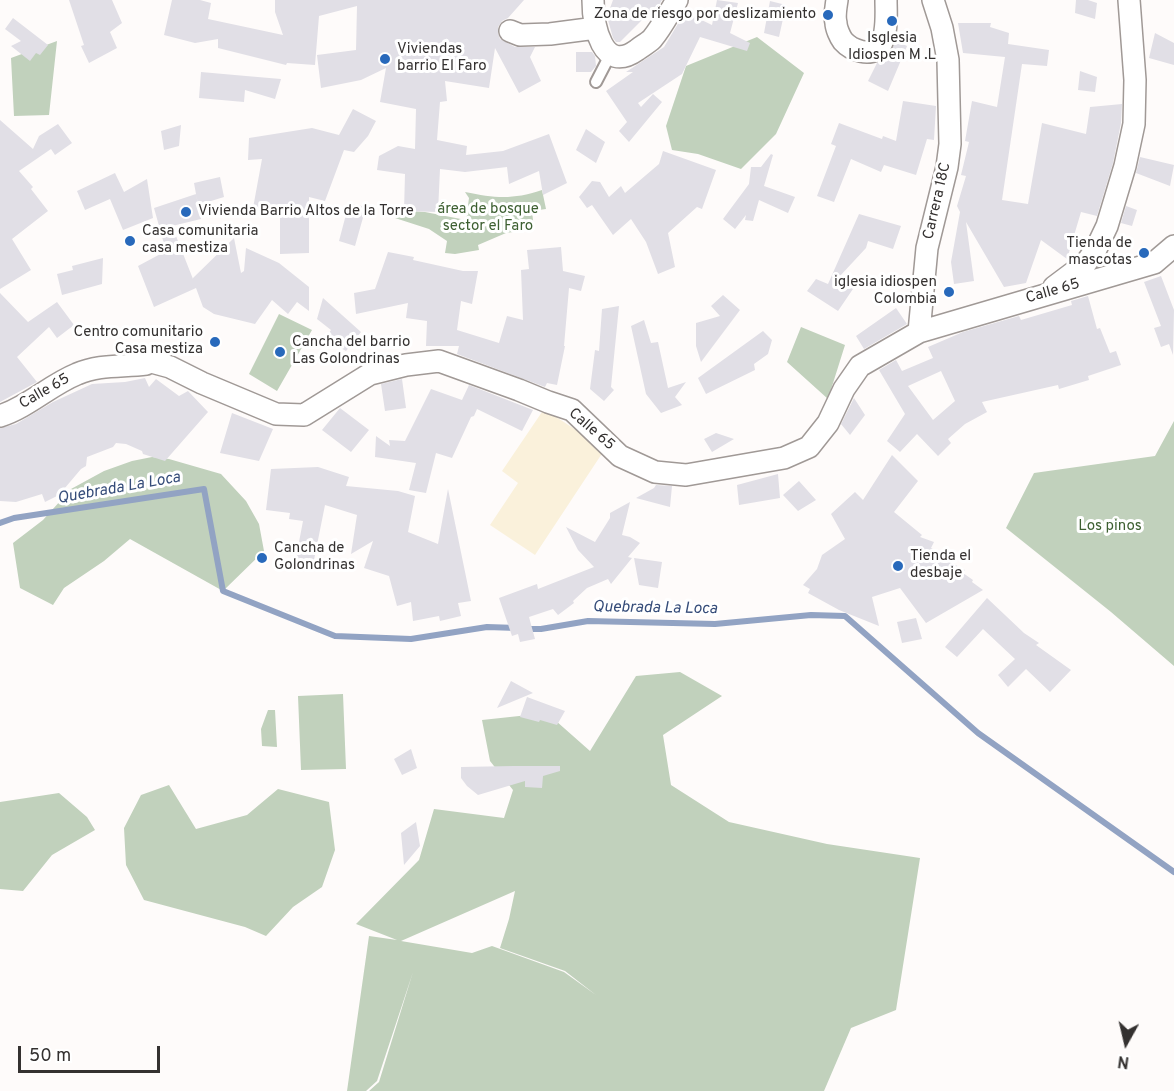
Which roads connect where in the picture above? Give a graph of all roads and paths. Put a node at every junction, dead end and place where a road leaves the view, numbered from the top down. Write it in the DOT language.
graph roads {
  1 [pos="593,0"];
  2 [pos="677,0"];
  3 [pos="837,0"];
  4 [pos="886,0"];
  5 [pos="933,0"];
  6 [pos="1129,0"];
  7 [pos="596,28"];
  8 [pos="510,31"];
  9 [pos="610,54"];
  10 [pos="596,82"];
  11 [pos="1174,246"];
  12 [pos="1047,294"];
  13 [pos="920,332"];
  14 [pos="0,416"];
  1 -- 7 [label="street"];
  2 -- 9 [label="street"];
  3 -- 4 [label="street"];
  5 -- 13 [label="street, Carrera 18C"];
  6 -- 12 [label="street"];
  7 -- 8 [label="street"];
  7 -- 9 [label="street"];
  9 -- 10 [label="lane"];
  11 -- 12 [label="street, Calle 65"];
  12 -- 13 [label="street, Calle 65"];
  13 -- 14 [label="street, Calle 65"];
}
